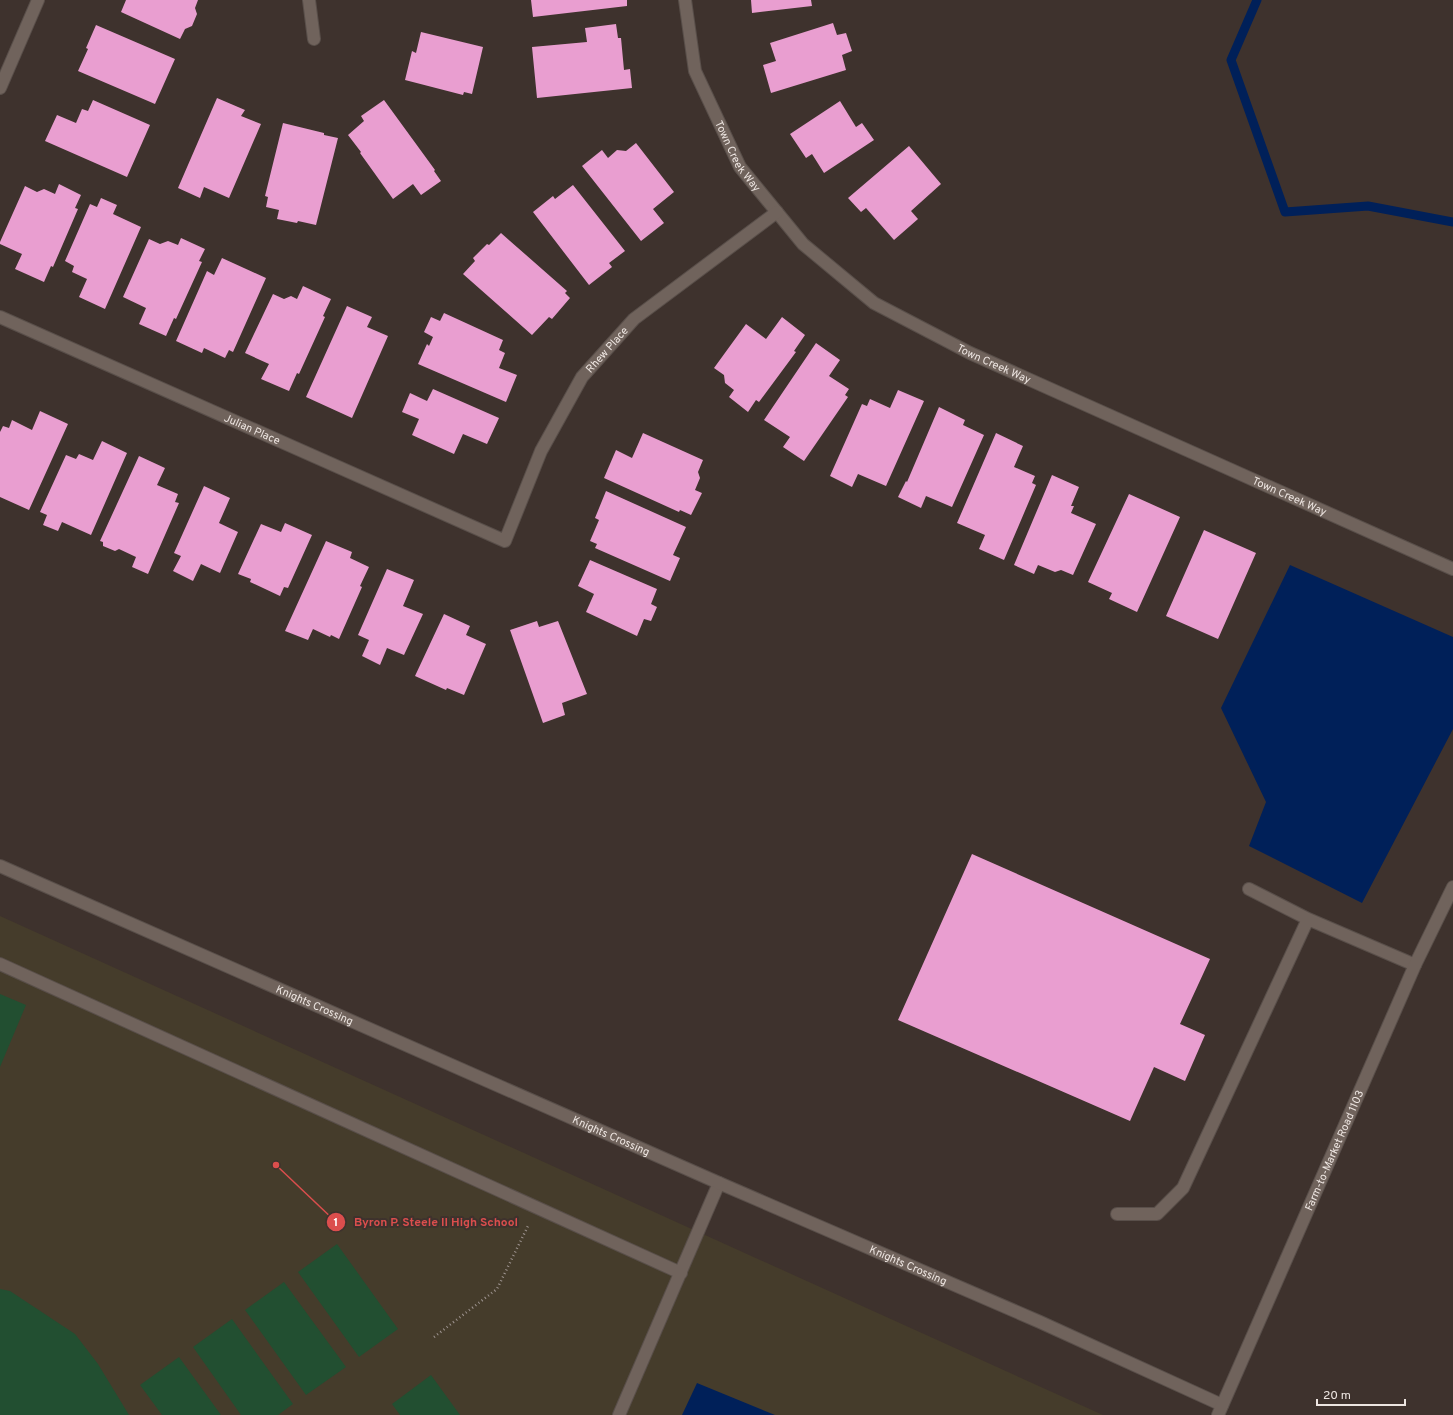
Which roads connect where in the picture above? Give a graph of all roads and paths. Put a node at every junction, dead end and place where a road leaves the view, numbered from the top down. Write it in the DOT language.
graph roads {
  1 [pos="38,0"];
  2 [pos="309,0"];
  3 [pos="685,0"];
  4 [pos="314,39"];
  5 [pos="0,88"];
  6 [pos="777,212"];
  7 [pos="0,317"];
  8 [pos="505,541"];
  9 [pos="1453,569"];
  10 [pos="0,866"];
  11 [pos="1453,887"];
  12 [pos="1249,889"];
  13 [pos="1308,919"];
  14 [pos="0,964"];
  15 [pos="1415,965"];
  16 [pos="719,1184"];
  17 [pos="536,1208"];
  18 [pos="1117,1214"];
  19 [pos="681,1273"];
  20 [pos="434,1337"];
  21 [pos="1220,1410"];
  22 [pos="619,1415"];
  1 -- 5 [label="street"];
  2 -- 4 [label="street"];
  3 -- 6 [label="street, Town Creek Way"];
  6 -- 8 [label="street, Rhew Place"];
  6 -- 9 [label="street, Town Creek Way"];
  7 -- 8 [label="street, Julian Place"];
  10 -- 16 [label="street, Knights Crossing"];
  11 -- 15 [label="street, Farm-to-Market Road 1103"];
  12 -- 13 [label="street"];
  13 -- 15 [label="street"];
  13 -- 18 [label="street"];
  14 -- 17 [label="street"];
  15 -- 21 [label="street, Farm-to-Market Road 1103"];
  16 -- 19 [label="street"];
  16 -- 21 [label="street, Knights Crossing"];
  17 -- 19 [label="street"];
  17 -- 20 [label="path"];
  19 -- 22 [label="street"];
}
